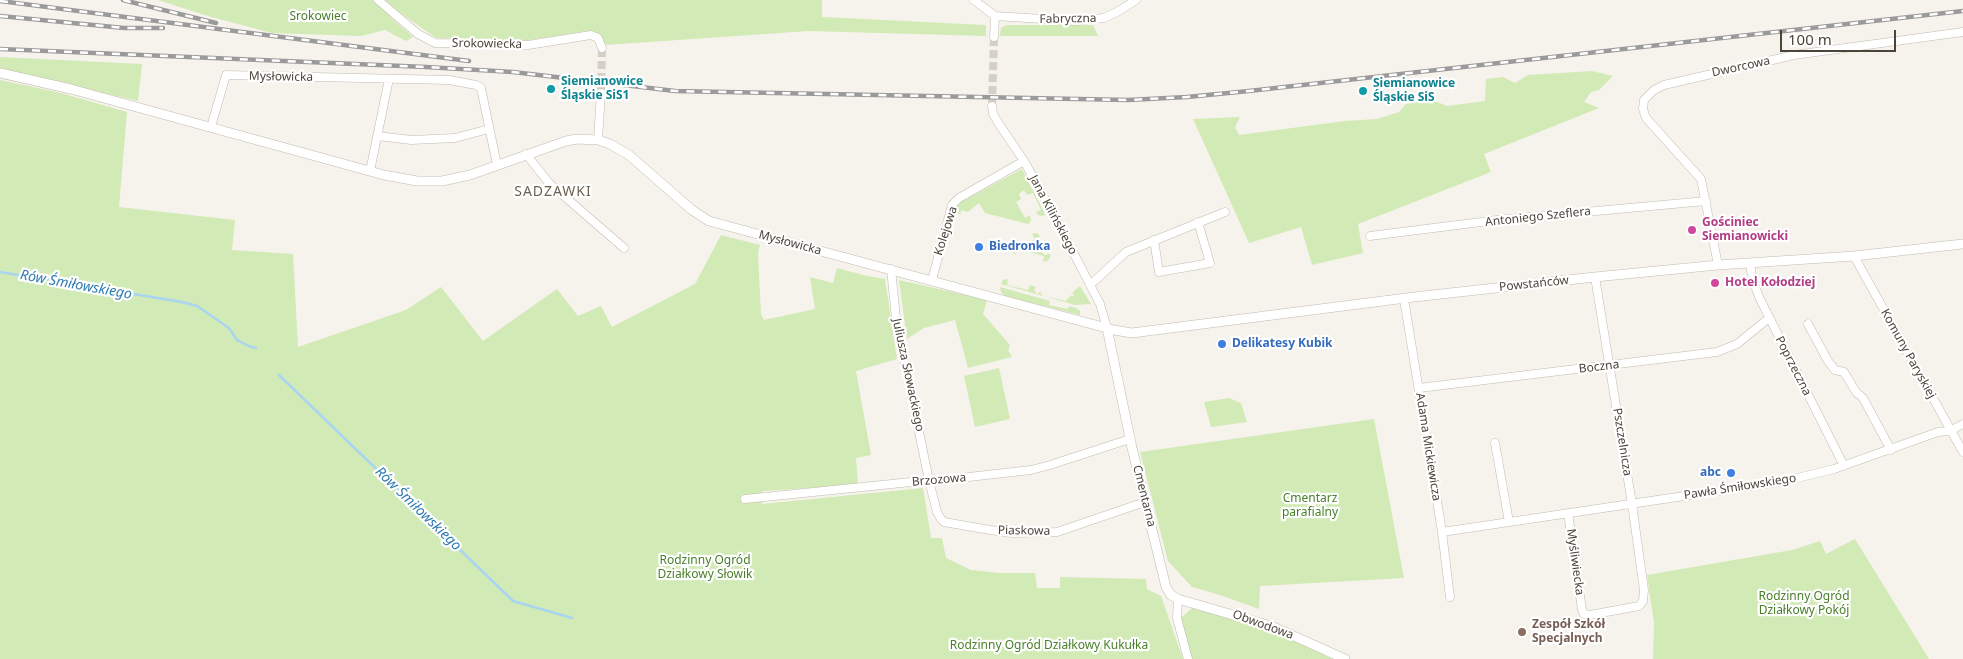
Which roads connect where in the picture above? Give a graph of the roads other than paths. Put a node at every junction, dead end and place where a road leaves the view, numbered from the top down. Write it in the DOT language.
graph roads {
  1 [pos="378,0"];
  2 [pos="974,0"];
  3 [pos="1136,0"];
  4 [pos="995,16"];
  5 [pos="1963,32"];
  6 [pos="994,37"];
  7 [pos="602,48"];
  8 [pos="0,73"];
  9 [pos="389,79"];
  10 [pos="601,93"];
  11 [pos="992,106"];
  12 [pos="211,127"];
  13 [pos="489,129"];
  14 [pos="378,136"];
  15 [pos="598,140"];
  16 [pos="526,154"];
  17 [pos="1024,161"];
  18 [pos="497,165"];
  19 [pos="370,171"];
  20 [pos="1706,200"];
  21 [pos="1225,212"];
  22 [pos="1198,222"];
  23 [pos="1370,236"];
  24 [pos="1154,240"];
  25 [pos="1963,244"];
  26 [pos="624,248"];
  27 [pos="1854,256"];
  28 [pos="1750,263"];
  29 [pos="1718,265"];
  30 [pos="891,269"];
  31 [pos="1596,278"];
  32 [pos="932,280"];
  33 [pos="1090,285"];
  34 [pos="1404,299"];
  35 [pos="1769,318"];
  36 [pos="1808,324"];
  37 [pos="1107,328"];
  38 [pos="1610,366"];
  39 [pos="1419,388"];
  40 [pos="1963,424"];
  41 [pos="1950,431"];
  42 [pos="1130,439"];
  43 [pos="1495,442"];
  44 [pos="1891,450"];
  45 [pos="1963,452"];
  46 [pos="1844,466"];
  47 [pos="929,481"];
  48 [pos="744,500"];
  49 [pos="1145,502"];
  50 [pos="1632,504"];
  51 [pos="1568,513"];
  52 [pos="1509,522"];
  53 [pos="1442,532"];
  54 [pos="1450,597"];
  55 [pos="1178,599"];
  56 [pos="1640,606"];
  57 [pos="1188,659"];
  58 [pos="1345,659"];
  1 -- 7 [label="street, Srokowiecka"];
  2 -- 4 [label="street"];
  3 -- 4 [label="street, Fabryczna"];
  4 -- 6 [label="street"];
  5 -- 20 [label="street, Dworcowa"];
  8 -- 12 [label="street, Mysłowicka"];
  9 -- 12 [label="street, Mysłowicka"];
  9 -- 13 [label="street, Mysłowicka"];
  9 -- 14 [label="street"];
  10 -- 15 [label="street"];
  11 -- 17 [label="street, Jana Kilińskiego"];
  12 -- 19 [label="street, Mysłowicka"];
  13 -- 14 [label="street"];
  13 -- 18 [label="street, Mysłowicka"];
  14 -- 19 [label="street"];
  15 -- 16 [label="street, Mysłowicka"];
  15 -- 30 [label="street, Mysłowicka"];
  16 -- 18 [label="street, Mysłowicka"];
  16 -- 26 [label="street"];
  17 -- 32 [label="street, Kolejowa"];
  17 -- 33 [label="street, Jana Kilińskiego"];
  18 -- 19 [label="street, Mysłowicka"];
  20 -- 23 [label="street, Antoniego Szeflera"];
  20 -- 29 [label="street"];
  21 -- 22 [label="street"];
  22 -- 24 [label="street"];
  22 -- 24 [label="street"];
  24 -- 33 [label="street"];
  25 -- 27 [label="street, Powstańców"];
  27 -- 28 [label="street, Powstańców"];
  27 -- 41 [label="street, Komuny Paryskiej"];
  28 -- 29 [label="street, Powstańców"];
  28 -- 35 [label="street, Poprzeczna"];
  29 -- 31 [label="street, Powstańców"];
  30 -- 32 [label="street, Mysłowicka"];
  30 -- 47 [label="street, Juliusza Słowackiego"];
  31 -- 34 [label="street, Powstańców"];
  31 -- 38 [label="street, Pszczelnicza"];
  32 -- 37 [label="street, Mysłowicka"];
  33 -- 37 [label="street, Jana Kilińskiego"];
  34 -- 37 [label="street, Powstańców"];
  34 -- 39 [label="street, Adama Mickiewicza"];
  35 -- 38 [label="street, Boczna"];
  35 -- 46 [label="street, Poprzeczna"];
  36 -- 44 [label="street"];
  37 -- 42 [label="street, Cmentarna"];
  38 -- 39 [label="street, Boczna"];
  38 -- 50 [label="street, Pszczelnicza"];
  39 -- 53 [label="street, Adama Mickiewicza"];
  40 -- 41 [label="street, Pawła Śmiłowskiego"];
  41 -- 44 [label="street, Pawła Śmiłowskiego"];
  41 -- 45 [label="street, Komuny Paryskiej"];
  42 -- 47 [label="street, Brzozowa"];
  42 -- 49 [label="street, Cmentarna"];
  43 -- 52 [label="street"];
  44 -- 46 [label="street, Pawła Śmiłowskiego"];
  46 -- 50 [label="street, Pawła Śmiłowskiego"];
  47 -- 48 [label="street, Brzozowa"];
  47 -- 49 [label="street, Piaskowa"];
  49 -- 55 [label="street, Cmentarna"];
  50 -- 51 [label="street, Pawła Śmiłowskiego"];
  50 -- 56 [label="street, Pszczelnicza"];
  51 -- 52 [label="street, Pawła Śmiłowskiego"];
  51 -- 56 [label="street, Myśliwiecka"];
  52 -- 53 [label="street, Pawła Śmiłowskiego"];
  53 -- 54 [label="street, Adama Mickiewicza"];
  55 -- 57 [label="street"];
  55 -- 58 [label="street, Obwodowa"];
}
